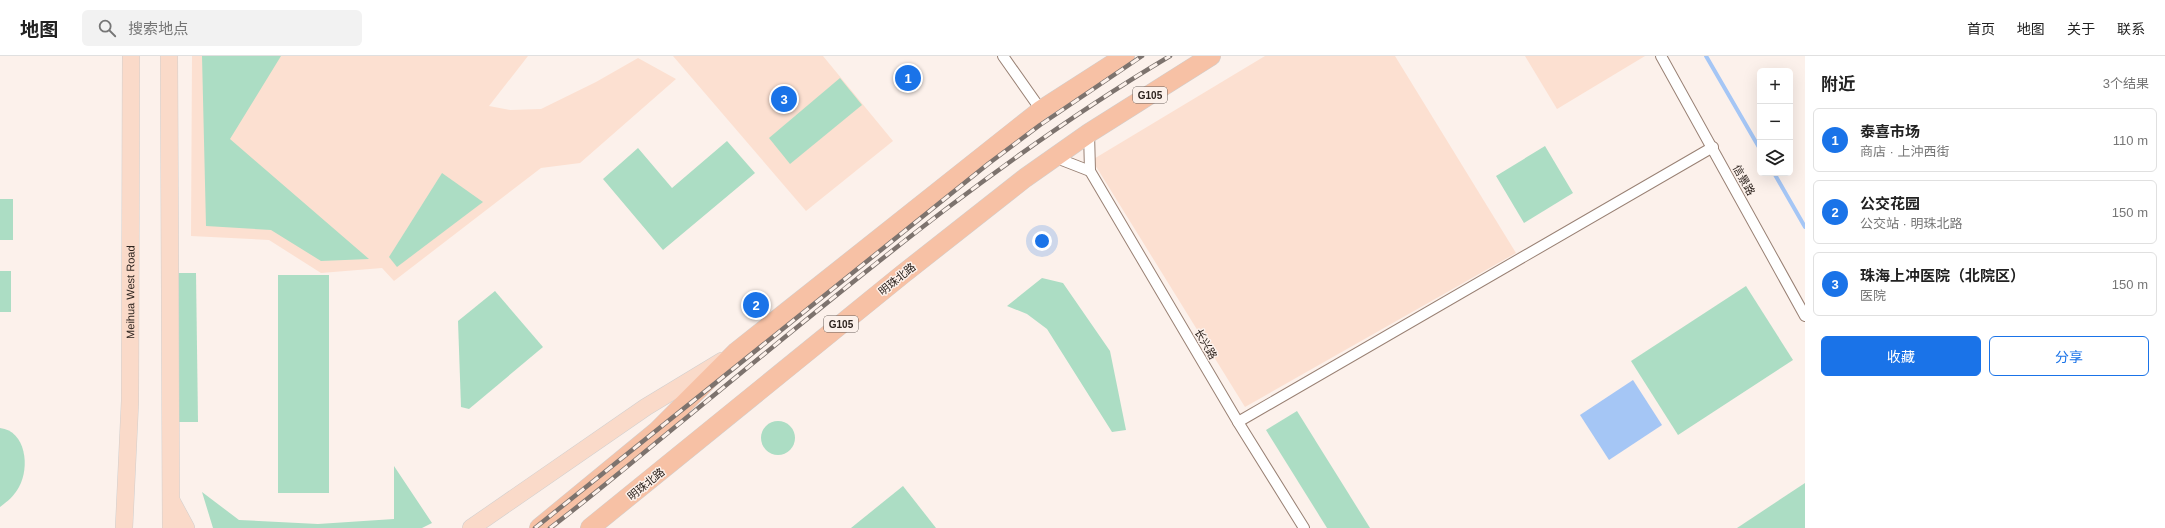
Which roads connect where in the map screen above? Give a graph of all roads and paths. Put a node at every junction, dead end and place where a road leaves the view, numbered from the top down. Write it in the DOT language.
graph roads {
  1 [pos="131,56"];
  2 [pos="169,56"];
  3 [pos="1003,56"];
  4 [pos="1125,56"];
  5 [pos="1211,56"];
  6 [pos="1661,56"];
  7 [pos="1041,110"];
  8 [pos="1089,134"];
  9 [pos="1713,147"];
  10 [pos="1054,157"];
  11 [pos="1090,171"];
  12 [pos="1805,316"];
  13 [pos="736,352"];
  14 [pos="1238,422"];
  15 [pos="171,500"];
  16 [pos="594,526"];
  17 [pos="124,528"];
  18 [pos="171,528"];
  19 [pos="186,528"];
  20 [pos="471,528"];
  21 [pos="539,528"];
  22 [pos="1304,528"];
  1 -- 17 [label="main road, Meihua West Road"];
  2 -- 15 [label="main road"];
  3 -- 7 [label="street"];
  4 -- 7 [label="highway"];
  5 -- 8 [label="highway, 明珠北路 / G105"];
  6 -- 9 [label="street, 信景路"];
  7 -- 13 [label="highway"];
  8 -- 10 [label="highway, 明珠北路 / G105"];
  8 -- 11 [label="street, 长兴路"];
  9 -- 12 [label="street, 信景路"];
  9 -- 14 [label="street"];
  10 -- 11 [label="street"];
  10 -- 16 [label="highway, 明珠北路 / G105"];
  11 -- 14 [label="street, 长兴路"];
  13 -- 20 [label="main road"];
  13 -- 21 [label="highway"];
  14 -- 22 [label="street, 长兴路"];
  15 -- 18 [label="main road"];
  15 -- 19 [label="main road"];
}
